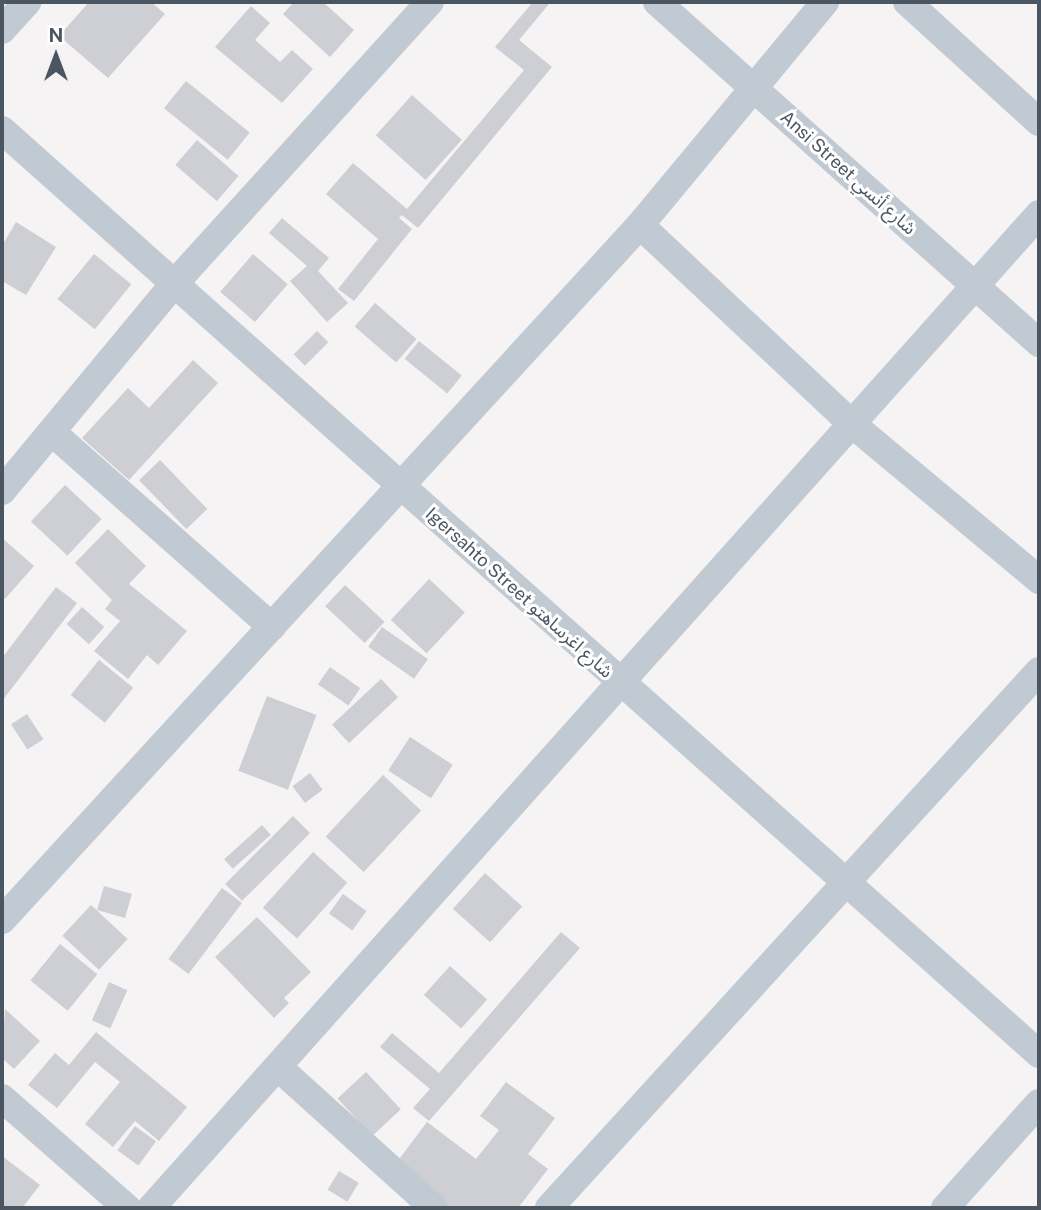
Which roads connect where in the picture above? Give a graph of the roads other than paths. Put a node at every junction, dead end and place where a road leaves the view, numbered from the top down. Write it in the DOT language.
graph roads {
  1 [pos="27,2"];
  2 [pos="430,2"];
  3 [pos="657,2"];
  4 [pos="825,2"];
  5 [pos="907,2"];
  6 [pos="2,30"];
  7 [pos="754,90"];
  8 [pos="1039,122"];
  9 [pos="2,130"];
  10 [pos="1039,214"];
  11 [pos="640,225"];
  12 [pos="174,284"];
  13 [pos="973,284"];
  14 [pos="1039,343"];
  15 [pos="852,424"];
  16 [pos="54,434"];
  17 [pos="401,487"];
  18 [pos="2,491"];
  19 [pos="1039,580"];
  20 [pos="272,627"];
  21 [pos="1039,671"];
  22 [pos="619,682"];
  23 [pos="845,881"];
  24 [pos="2,920"];
  25 [pos="1039,1054"];
  26 [pos="279,1068"];
  27 [pos="2,1098"];
  28 [pos="1039,1102"];
  29 [pos="127,1208"];
  30 [pos="151,1208"];
  31 [pos="434,1208"];
  32 [pos="549,1208"];
  33 [pos="945,1208"];
  1 -- 6 [label="street"];
  2 -- 12 [label="street"];
  3 -- 7 [label="street, Ansi Street شارع أنسي"];
  4 -- 7 [label="street"];
  5 -- 8 [label="street"];
  7 -- 11 [label="street"];
  7 -- 13 [label="street, Ansi Street شارع أنسي"];
  9 -- 12 [label="street, Igersahto Street شارع اغرساهتو"];
  10 -- 13 [label="street"];
  11 -- 15 [label="street"];
  11 -- 17 [label="street"];
  12 -- 16 [label="street"];
  12 -- 17 [label="street, Igersahto Street شارع اغرساهتو"];
  13 -- 14 [label="street, Ansi Street شارع أنسي"];
  13 -- 15 [label="street"];
  15 -- 19 [label="street"];
  15 -- 22 [label="street"];
  16 -- 18 [label="street"];
  16 -- 20 [label="street"];
  17 -- 20 [label="street"];
  17 -- 22 [label="street, Igersahto Street شارع اغرساهتو"];
  20 -- 24 [label="street"];
  21 -- 23 [label="street"];
  22 -- 23 [label="street, Igersahto Street شارع اغرساهتو"];
  22 -- 26 [label="street"];
  23 -- 25 [label="street, Igersahto Street شارع اغرساهتو"];
  23 -- 32 [label="street"];
  26 -- 30 [label="street"];
  26 -- 31 [label="street"];
  27 -- 29 [label="street"];
  28 -- 33 [label="street"];
}
